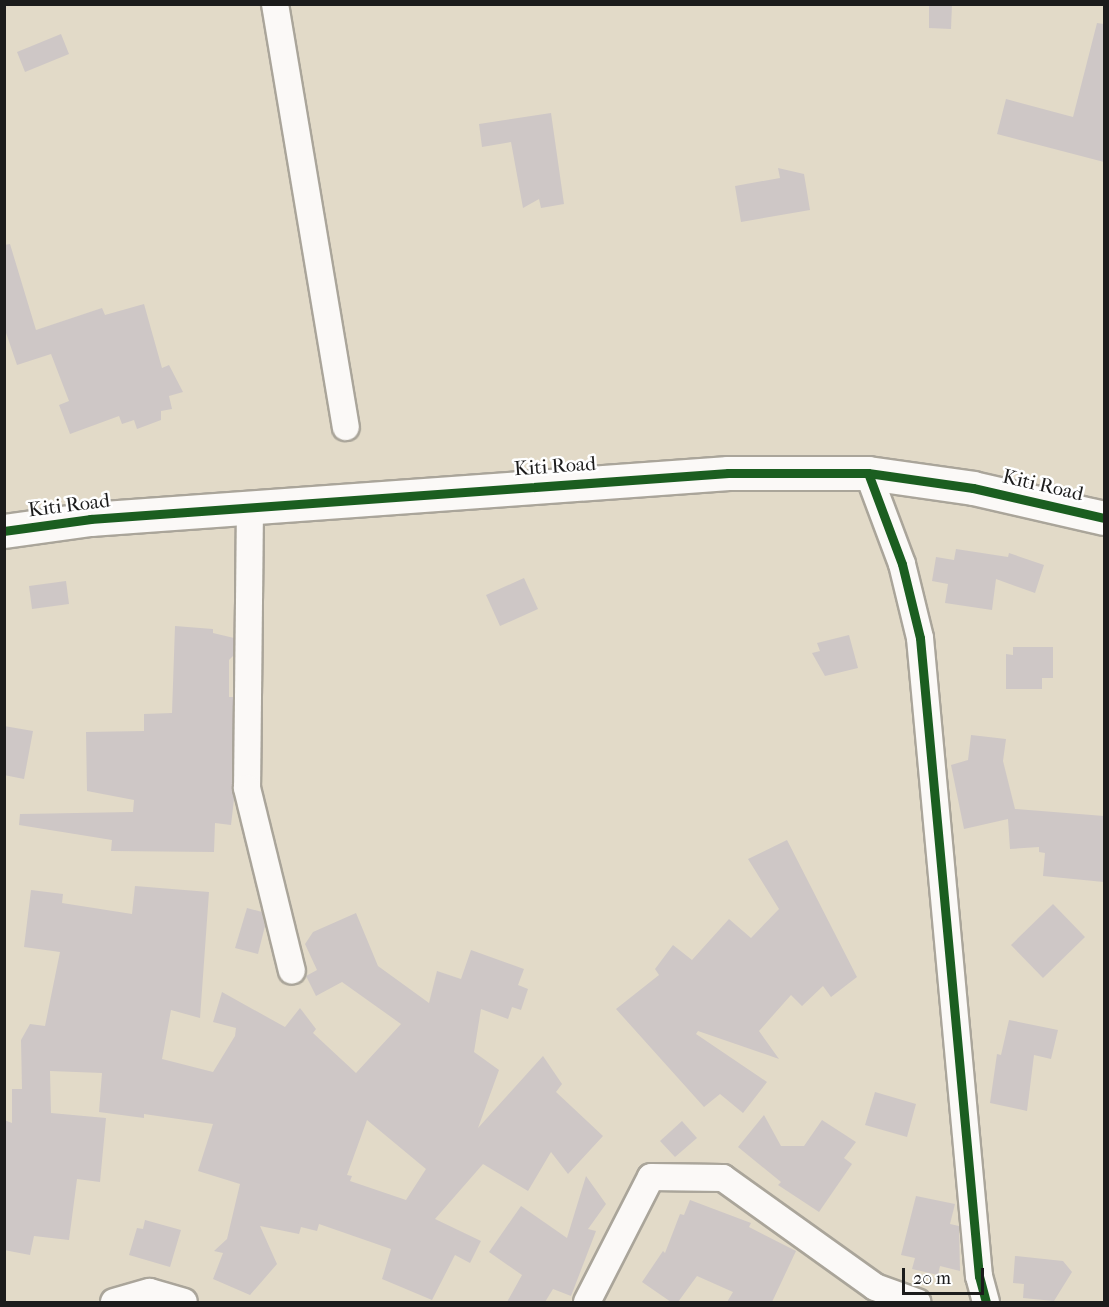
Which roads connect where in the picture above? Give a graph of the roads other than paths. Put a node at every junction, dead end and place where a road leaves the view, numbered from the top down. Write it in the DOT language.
graph roads {
  1 [pos="275,4"];
  2 [pos="346,427"];
  3 [pos="868,473"];
  4 [pos="250,507"];
  5 [pos="1104,518"];
  6 [pos="4,531"];
  7 [pos="292,971"];
  8 [pos="114,1302"];
  9 [pos="184,1302"];
  10 [pos="587,1302"];
  11 [pos="917,1302"];
  12 [pos="986,1302"];
  1 -- 2 [label="street"];
  3 -- 4 [label="street, Kiti Road"];
  3 -- 5 [label="street, Kiti Road"];
  3 -- 12 [label="street"];
  4 -- 6 [label="street, Kiti Road"];
  4 -- 7 [label="street"];
  8 -- 9 [label="street"];
  10 -- 11 [label="street"];
}
